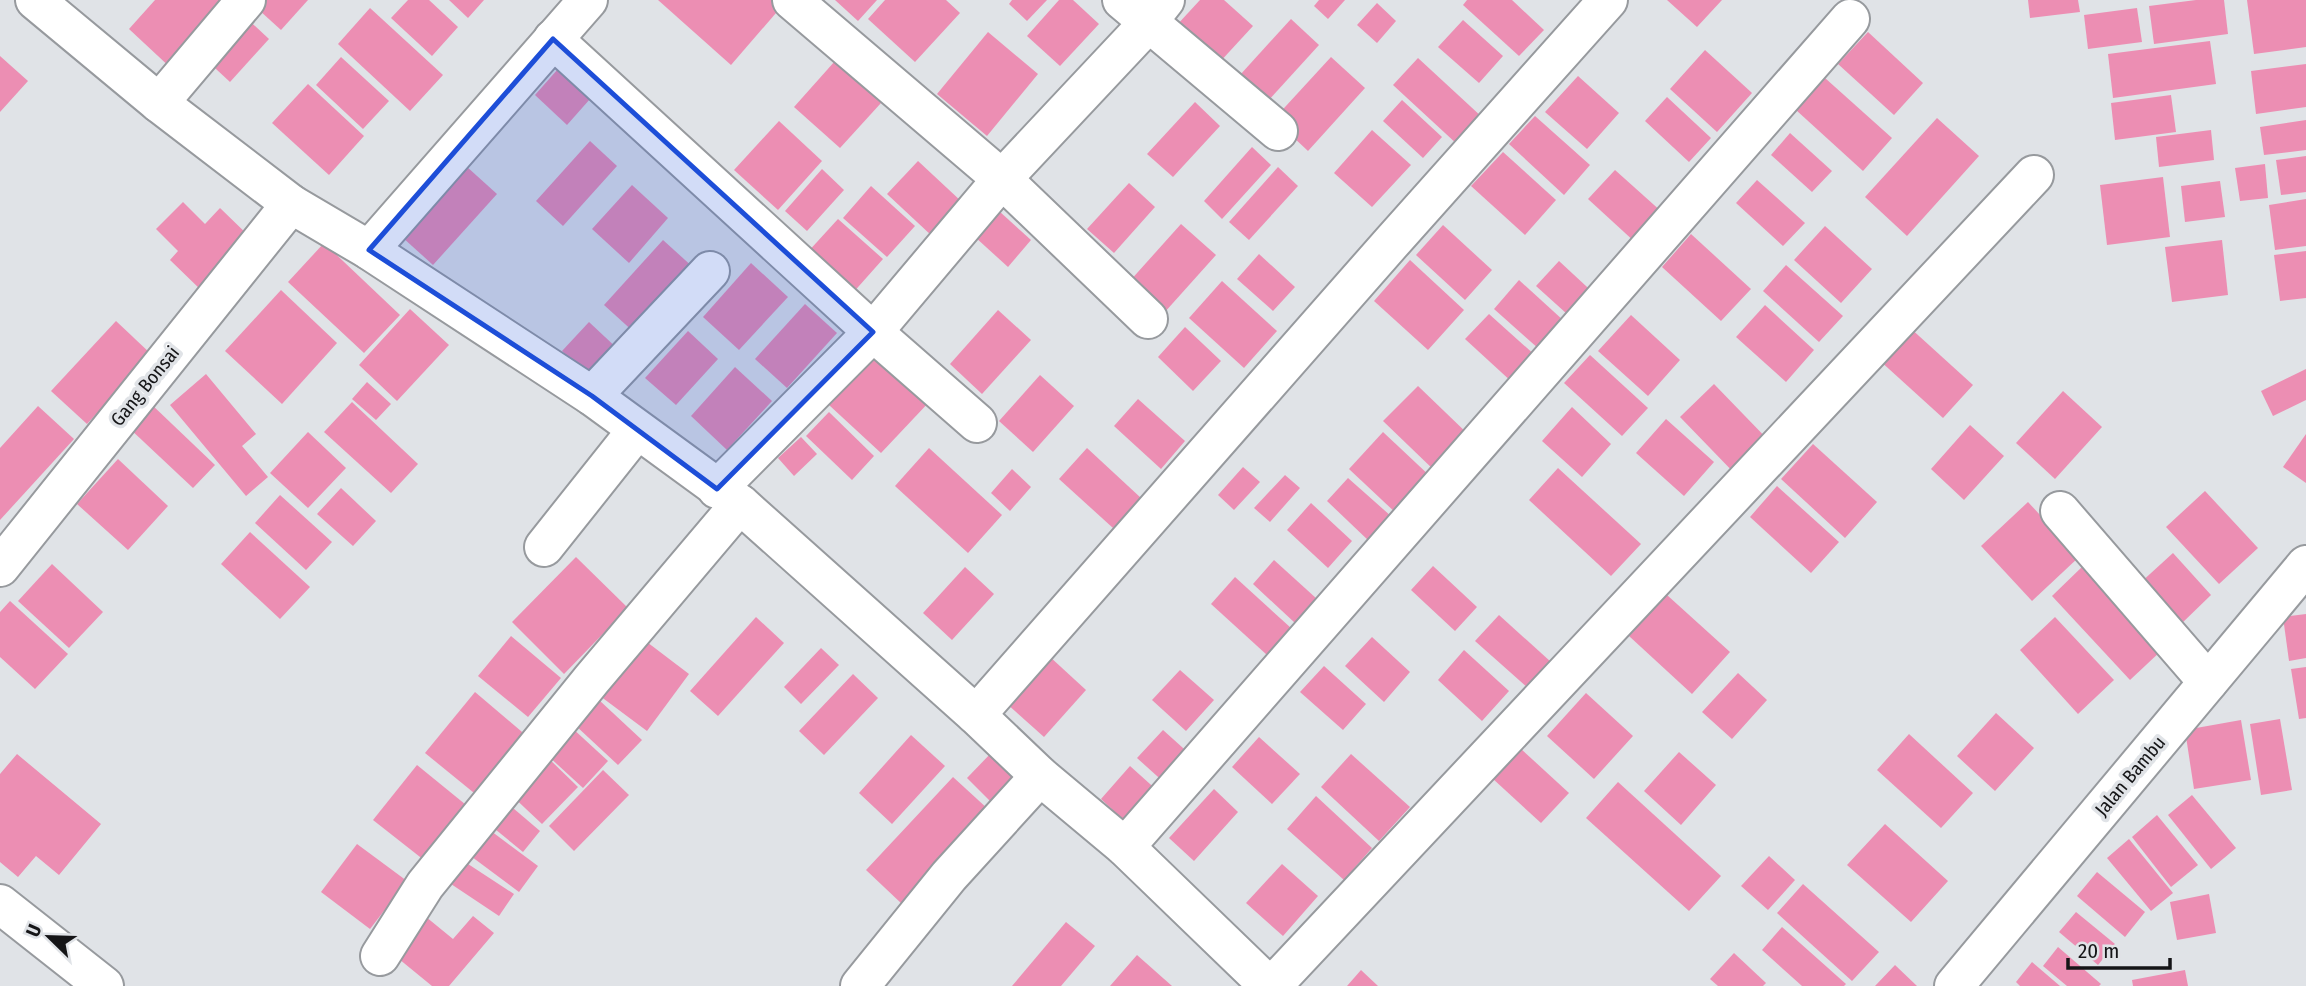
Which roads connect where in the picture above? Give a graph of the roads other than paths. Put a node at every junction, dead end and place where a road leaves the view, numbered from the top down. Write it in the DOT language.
graph roads {
  1 [pos="35,0"];
  2 [pos="246,0"];
  3 [pos="588,0"];
  4 [pos="792,0"];
  5 [pos="1608,0"];
  6 [pos="1145,7"];
  7 [pos="1850,19"];
  8 [pos="553,38"];
  9 [pos="159,103"];
  10 [pos="1278,131"];
  11 [pos="2034,175"];
  12 [pos="1002,179"];
  13 [pos="290,204"];
  14 [pos="369,250"];
  15 [pos="710,271"];
  16 [pos="1148,319"];
  17 [pos="873,332"];
  18 [pos="592,396"];
  19 [pos="977,423"];
  20 [pos="637,430"];
  21 [pos="729,497"];
  22 [pos="2060,511"];
  23 [pos="544,547"];
  24 [pos="2306,565"];
  25 [pos="0,567"];
  26 [pos="2208,682"];
  27 [pos="976,715"];
  28 [pos="1040,776"];
  29 [pos="1125,847"];
  30 [pos="0,904"];
  31 [pos="380,956"];
  32 [pos="104,986"];
  33 [pos="860,986"];
  34 [pos="1271,986"];
  35 [pos="1954,986"];
  1 -- 9 [label="street"];
  2 -- 9 [label="street"];
  3 -- 8 [label="street"];
  4 -- 12 [label="street"];
  5 -- 27 [label="street"];
  6 -- 10 [label="street"];
  6 -- 12 [label="street"];
  7 -- 29 [label="street"];
  8 -- 14 [label="street"];
  8 -- 17 [label="street"];
  9 -- 13 [label="street"];
  11 -- 34 [label="street"];
  12 -- 16 [label="street"];
  12 -- 17 [label="street"];
  13 -- 14 [label="street"];
  13 -- 25 [label="street, Gang Bonsai"];
  14 -- 18 [label="street"];
  15 -- 18 [label="street"];
  17 -- 19 [label="street"];
  17 -- 21 [label="street"];
  18 -- 20 [label="street"];
  20 -- 21 [label="street"];
  20 -- 23 [label="street"];
  21 -- 27 [label="street"];
  21 -- 31 [label="street"];
  22 -- 26 [label="street"];
  24 -- 26 [label="street, Jalan Bambu"];
  26 -- 35 [label="street, Jalan Bambu"];
  27 -- 28 [label="street"];
  28 -- 29 [label="street"];
  28 -- 33 [label="street"];
  29 -- 34 [label="street"];
  30 -- 32 [label="street"];
}
